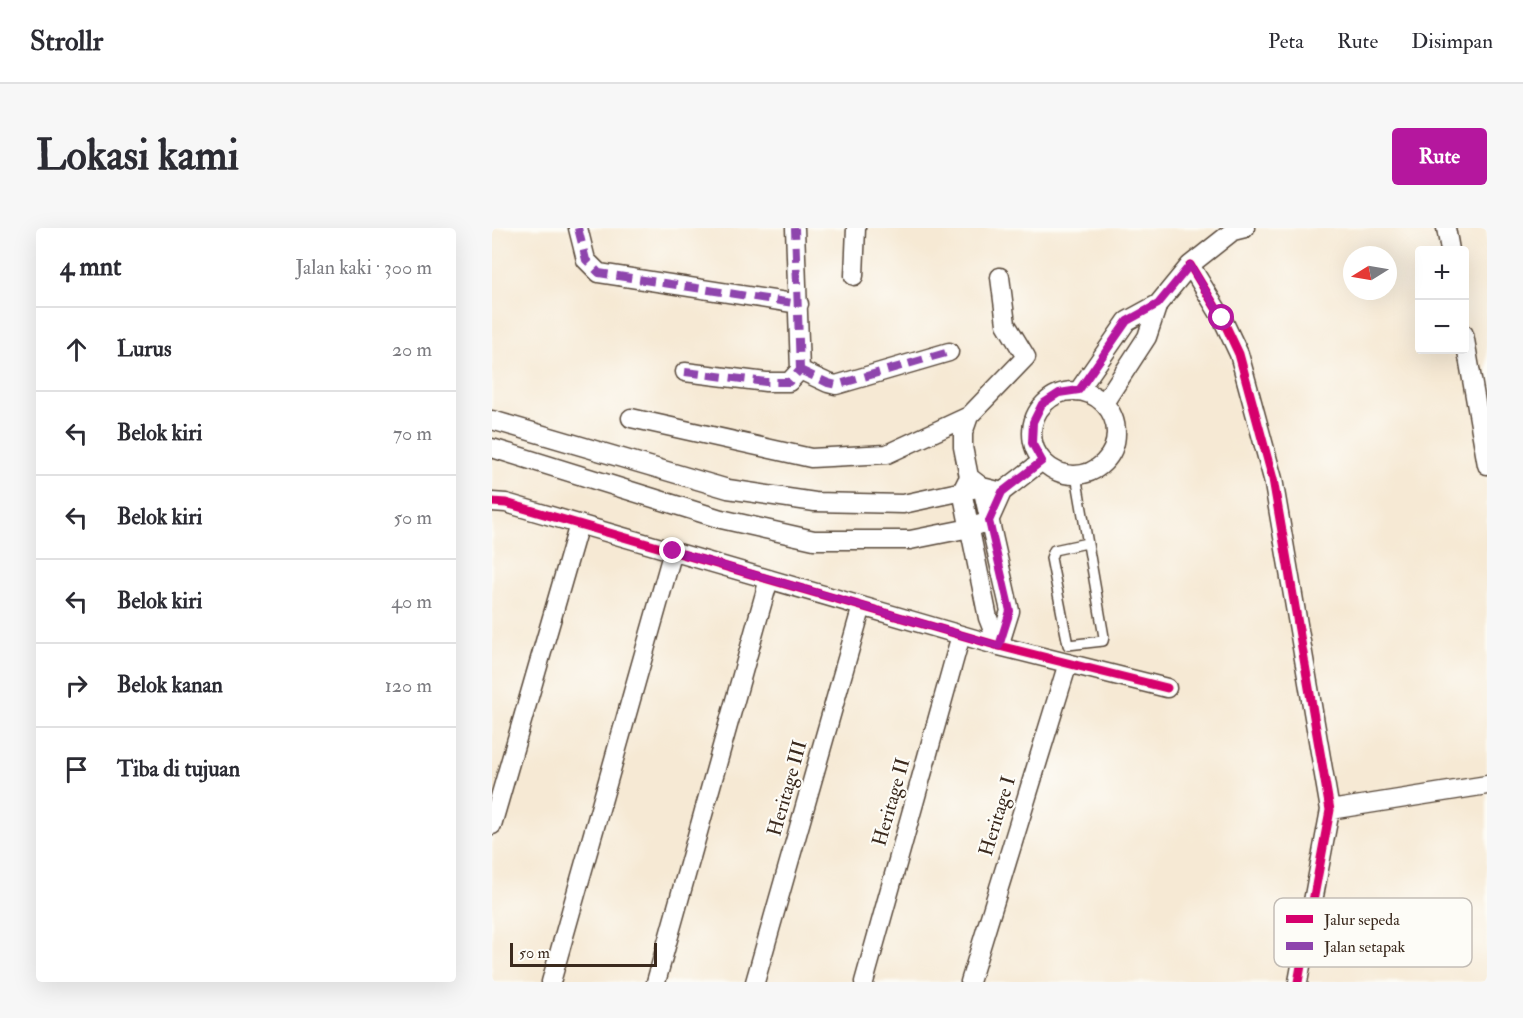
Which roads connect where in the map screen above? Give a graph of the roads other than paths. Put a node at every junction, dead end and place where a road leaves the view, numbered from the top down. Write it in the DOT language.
graph roads {
  1 [pos="578,228"];
  2 [pos="795,228"];
  3 [pos="856,228"];
  4 [pos="1245,228"];
  5 [pos="1446,228"];
  6 [pos="1449,246"];
  7 [pos="1190,265"];
  8 [pos="854,276"];
  9 [pos="999,277"];
  10 [pos="799,304"];
  11 [pos="1158,304"];
  12 [pos="949,352"];
  13 [pos="1468,354"];
  14 [pos="800,370"];
  15 [pos="685,372"];
  16 [pos="1079,390"];
  17 [pos="1104,403"];
  18 [pos="969,416"];
  19 [pos="631,418"];
  20 [pos="492,420"];
  21 [pos="512,424"];
  22 [pos="497,449"];
  23 [pos="1042,461"];
  24 [pos="1487,465"];
  25 [pos="1076,475"];
  26 [pos="971,485"];
  27 [pos="1002,492"];
  28 [pos="492,502"];
  29 [pos="989,521"];
  30 [pos="579,524"];
  31 [pos="970,528"];
  32 [pos="1086,543"];
  33 [pos="673,551"];
  34 [pos="769,579"];
  35 [pos="862,606"];
  36 [pos="961,635"];
  37 [pos="999,646"];
  38 [pos="1068,663"];
  39 [pos="1167,688"];
  40 [pos="1487,785"];
  41 [pos="1330,810"];
  42 [pos="492,825"];
  43 [pos="1314,898"];
  44 [pos="1301,967"];
  45 [pos="551,982"];
  46 [pos="656,982"];
  47 [pos="755,982"];
  48 [pos="864,982"];
  49 [pos="970,982"];
  50 [pos="1298,982"];
  1 -- 10 [label="street"];
  2 -- 10 [label="street"];
  3 -- 8 [label="street"];
  4 -- 7 [label="street"];
  5 -- 6 [label="street"];
  7 -- 11 [label="street"];
  7 -- 41 [label="street"];
  9 -- 18 [label="street"];
  10 -- 14 [label="street"];
  11 -- 16 [label="street"];
  11 -- 17 [label="street"];
  12 -- 14 [label="street"];
  13 -- 24 [label="street"];
  14 -- 15 [label="street"];
  16 -- 17 [label="street"];
  16 -- 23 [label="street"];
  17 -- 25 [label="street"];
  18 -- 19 [label="street"];
  18 -- 26 [label="street"];
  20 -- 21 [label="street"];
  21 -- 22 [label="street"];
  21 -- 26 [label="street"];
  22 -- 31 [label="street"];
  23 -- 25 [label="street"];
  23 -- 27 [label="street"];
  25 -- 32 [label="lane"];
  26 -- 27 [label="street"];
  26 -- 29 [label="street"];
  26 -- 31 [label="street"];
  27 -- 29 [label="street"];
  28 -- 30 [label="street"];
  29 -- 31 [label="street"];
  29 -- 37 [label="street"];
  30 -- 33 [label="street"];
  30 -- 42 [label="street"];
  31 -- 37 [label="street"];
  32 -- 32 [label="lane"];
  33 -- 34 [label="street"];
  33 -- 45 [label="street"];
  34 -- 35 [label="street"];
  34 -- 46 [label="street"];
  35 -- 36 [label="street"];
  35 -- 47 [label="street, Heritage III"];
  36 -- 37 [label="street"];
  36 -- 48 [label="street, Heritage II"];
  37 -- 38 [label="street"];
  38 -- 39 [label="street"];
  38 -- 49 [label="street, Heritage I"];
  40 -- 41 [label="street"];
  41 -- 43 [label="street"];
  44 -- 50 [label="street"];
}
